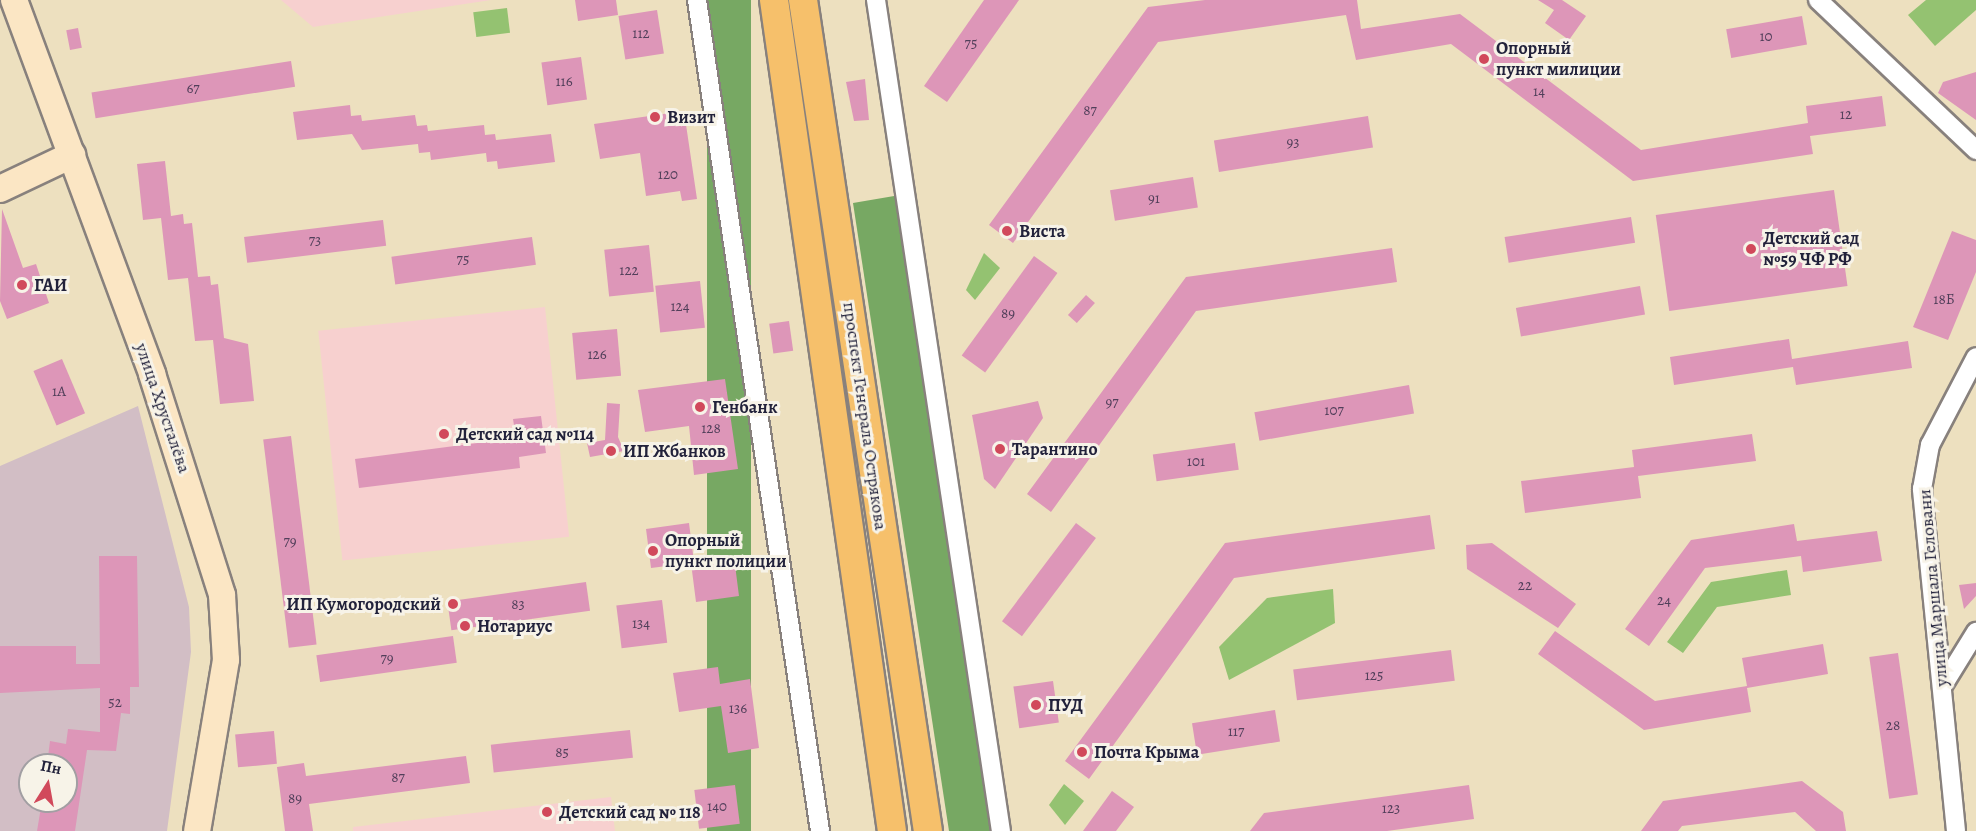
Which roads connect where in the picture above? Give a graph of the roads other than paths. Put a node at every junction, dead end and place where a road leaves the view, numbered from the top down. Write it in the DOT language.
graph roads {
  1 [pos="14,0"];
  2 [pos="697,0"];
  3 [pos="774,0"];
  4 [pos="803,0"];
  5 [pos="876,0"];
  6 [pos="1818,0"];
  7 [pos="1976,150"];
  8 [pos="72,155"];
  9 [pos="0,189"];
  10 [pos="1976,357"];
  11 [pos="1976,632"];
  12 [pos="1942,687"];
  13 [pos="197,831"];
  14 [pos="819,831"];
  15 [pos="892,831"];
  16 [pos="928,831"];
  17 [pos="1001,831"];
  18 [pos="1956,831"];
  1 -- 8 [label="main road, улица Хрусталёва"];
  2 -- 14 [label="street"];
  3 -- 15 [label="main road, проспект Генерала Острякова"];
  4 -- 16 [label="main road, проспект Генерала Острякова"];
  5 -- 17 [label="street"];
  6 -- 7 [label="street"];
  8 -- 9 [label="main road"];
  8 -- 13 [label="main road, улица Хрусталёва"];
  10 -- 12 [label="street, улица Маршала Геловани"];
  11 -- 12 [label="street"];
  12 -- 18 [label="street, улица Маршала Геловани"];
}
